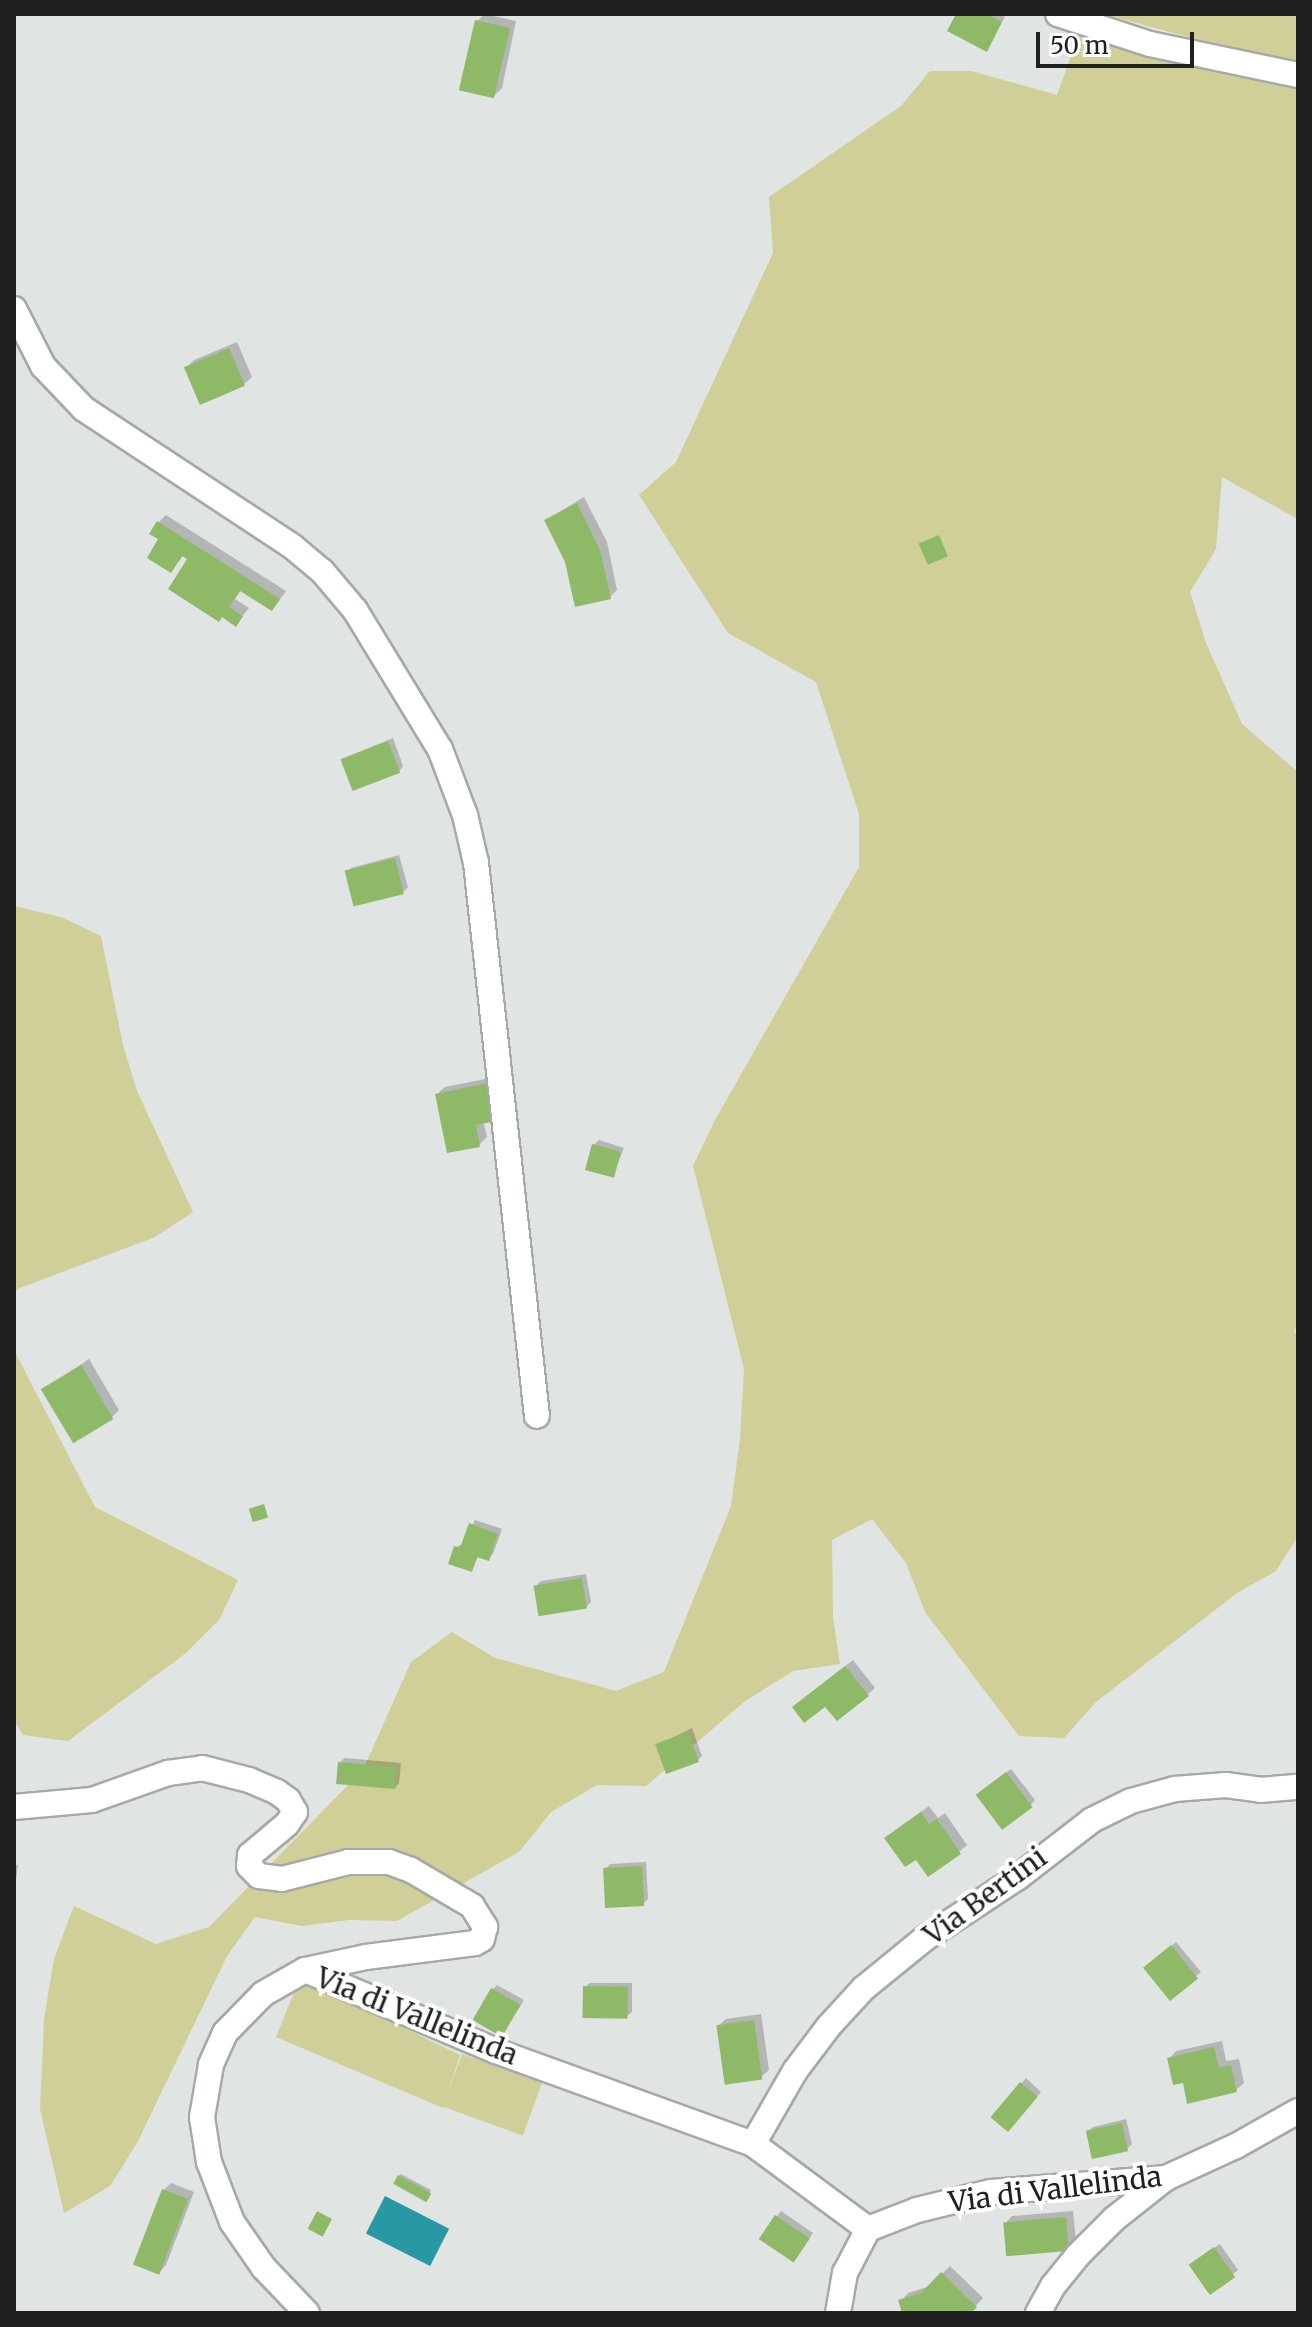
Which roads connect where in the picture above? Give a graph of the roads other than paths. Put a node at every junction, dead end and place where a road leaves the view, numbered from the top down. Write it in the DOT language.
graph roads {
  1 [pos="1058,14"];
  2 [pos="1298,75"];
  3 [pos="14,309"];
  4 [pos="537,1416"];
  5 [pos="1298,1787"];
  6 [pos="14,1807"];
  7 [pos="305,1970"];
  8 [pos="1298,2111"];
  9 [pos="753,2144"];
  10 [pos="1166,2178"];
  11 [pos="868,2229"];
  12 [pos="307,2313"];
  13 [pos="838,2313"];
  14 [pos="1038,2313"];
  1 -- 2 [label="street"];
  3 -- 4 [label="street"];
  5 -- 9 [label="street, Via Bertini"];
  6 -- 7 [label="street, Via di Vallelinda"];
  7 -- 9 [label="street, Via di Vallelinda"];
  7 -- 12 [label="street"];
  8 -- 10 [label="street, Via di Vallelinda"];
  9 -- 11 [label="street, Via di Vallelinda"];
  10 -- 11 [label="street, Via di Vallelinda"];
  10 -- 14 [label="street"];
  11 -- 13 [label="street"];
}
